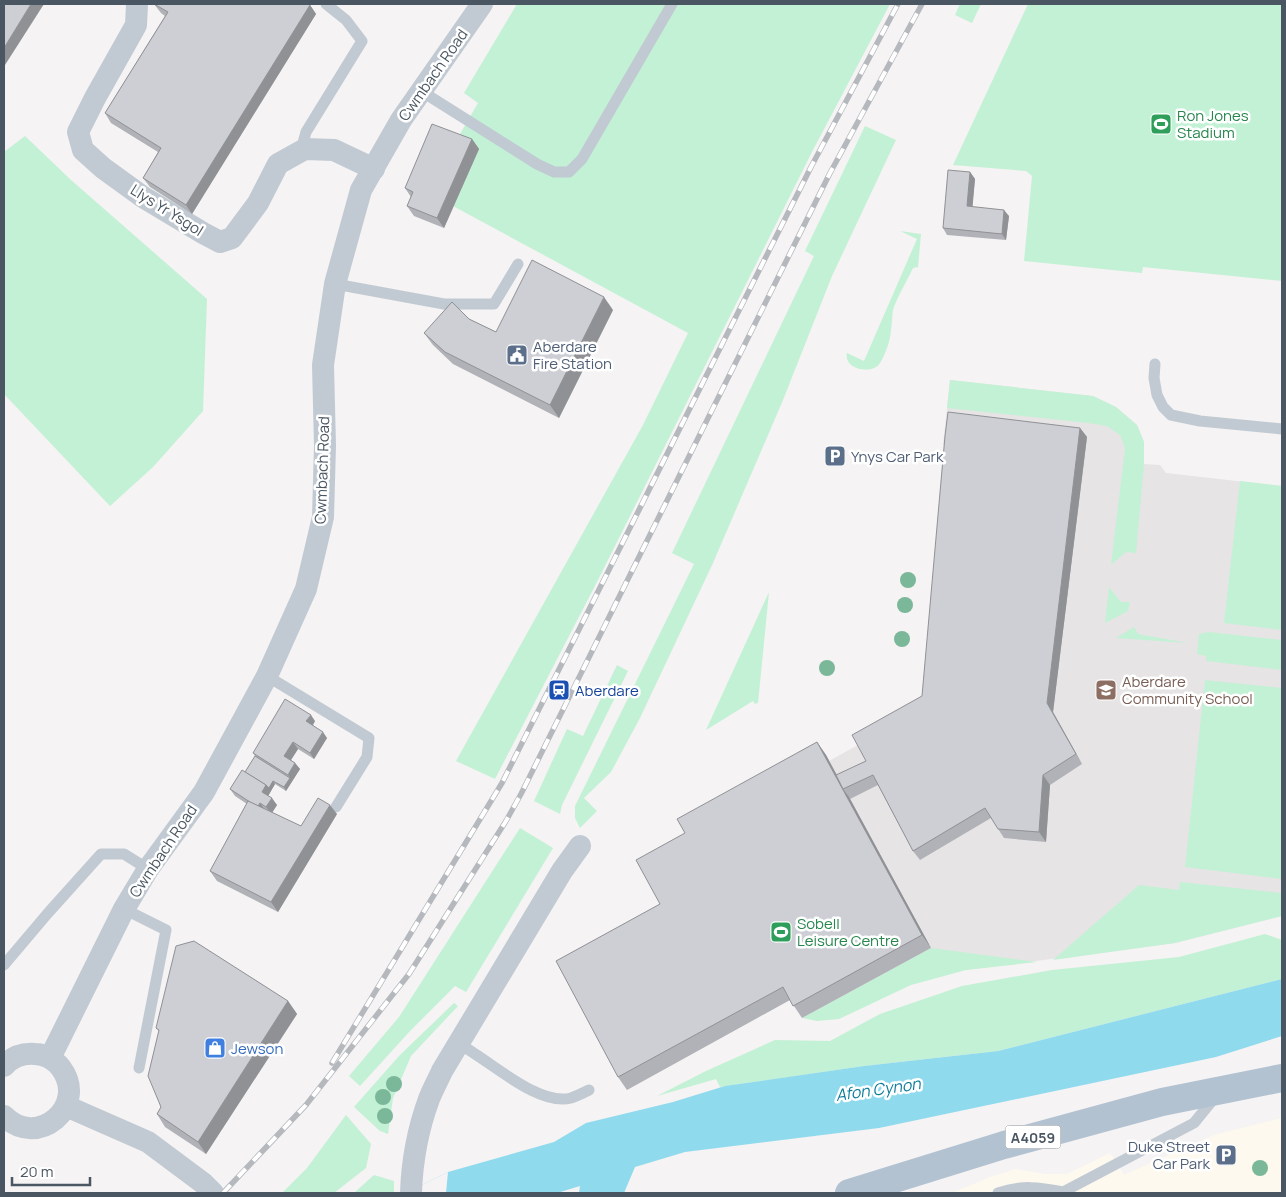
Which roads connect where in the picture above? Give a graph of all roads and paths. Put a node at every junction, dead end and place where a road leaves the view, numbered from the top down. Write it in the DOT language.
graph roads {
  1 [pos="137,4"];
  2 [pos="326,4"];
  3 [pos="482,4"];
  4 [pos="672,4"];
  5 [pos="421,90"];
  6 [pos="305,149"];
  7 [pos="374,169"];
  8 [pos="518,264"];
  9 [pos="335,284"];
  10 [pos="1155,364"];
  11 [pos="1282,429"];
  12 [pos="267,676"];
  13 [pos="336,808"];
  14 [pos="580,846"];
  15 [pos="148,869"];
  16 [pos="124,909"];
  17 [pos="4,965"];
  18 [pos="458,1044"];
  19 [pos="50,1058"];
  20 [pos="4,1066"];
  21 [pos="139,1068"];
  22 [pos="1282,1078"];
  23 [pos="589,1090"];
  24 [pos="1220,1091"];
  25 [pos="66,1106"];
  26 [pos="5,1122"];
  27 [pos="411,1192"];
  28 [pos="213,1193"];
  29 [pos="849,1193"];
  30 [pos="998,1193"];
  31 [pos="1064,1193"];
  1 -- 6 [label="street, Llys Yr Ysgol"];
  2 -- 6 [label="lane"];
  3 -- 5 [label="street, Cwmbach Road"];
  4 -- 5 [label="lane"];
  5 -- 7 [label="street, Cwmbach Road"];
  6 -- 7 [label="street"];
  7 -- 9 [label="street, Cwmbach Road"];
  8 -- 9 [label="lane"];
  9 -- 12 [label="street, Cwmbach Road"];
  10 -- 11 [label="lane"];
  12 -- 13 [label="lane"];
  12 -- 15 [label="street, Cwmbach Road"];
  14 -- 18 [label="street"];
  15 -- 16 [label="street, Cwmbach Road"];
  15 -- 17 [label="lane"];
  16 -- 19 [label="street, Cwmbach Road"];
  16 -- 21 [label="lane"];
  18 -- 23 [label="lane"];
  18 -- 27 [label="street"];
  19 -- 20 [label="street"];
  19 -- 25 [label="street"];
  22 -- 24 [label="main road, A4059"];
  24 -- 29 [label="main road, A4059"];
  24 -- 31 [label="lane"];
  25 -- 26 [label="street"];
  25 -- 28 [label="street"];
  30 -- 31 [label="lane"];
}
